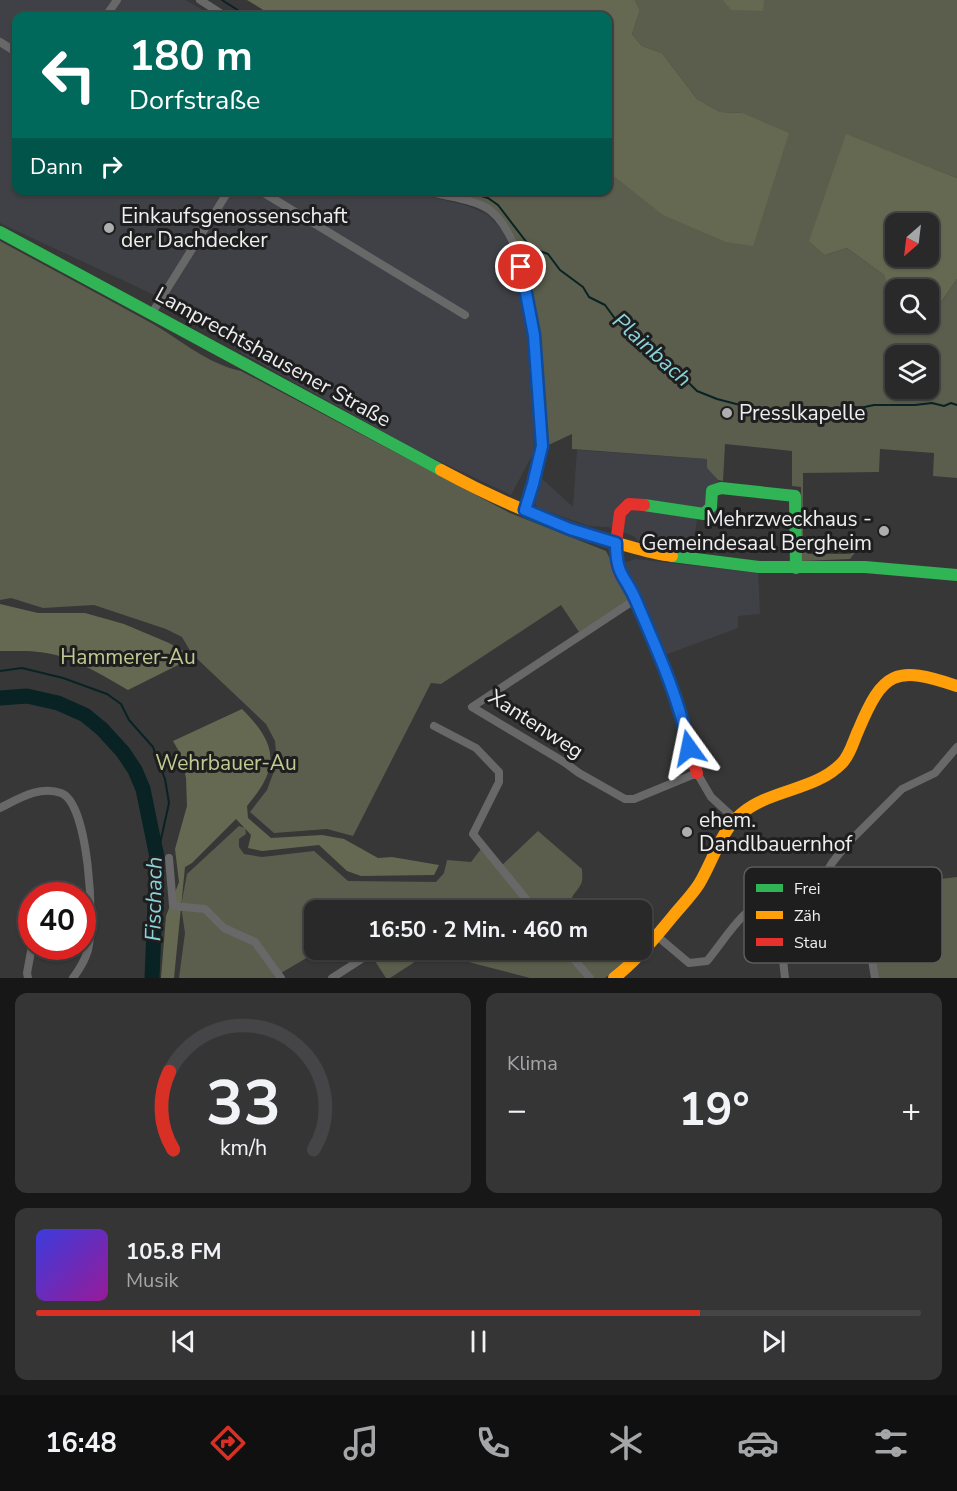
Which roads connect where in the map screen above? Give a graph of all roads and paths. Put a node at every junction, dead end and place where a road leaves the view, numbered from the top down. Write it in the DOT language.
graph roads {
  1 [pos="200,0"];
  2 [pos="219,12"];
  3 [pos="226,195"];
  4 [pos="267,195"];
  5 [pos="442,195"];
  6 [pos="0,232"];
  7 [pos="152,313"];
  8 [pos="465,315"];
  9 [pos="527,511"];
  10 [pos="616,543"];
  11 [pos="796,568"];
  12 [pos="957,575"];
  13 [pos="636,599"];
  14 [pos="957,686"];
  15 [pos="434,726"];
  16 [pos="957,747"];
  17 [pos="697,772"];
  18 [pos="0,808"];
  19 [pos="735,819"];
  20 [pos="169,858"];
  21 [pos="830,867"];
  22 [pos="527,900"];
  23 [pos="744,915"];
  24 [pos="657,936"];
  25 [pos="29,960"];
  26 [pos="360,960"];
  27 [pos="575,960"];
  28 [pos="783,963"];
  29 [pos="873,963"];
  30 [pos="28,978"];
  31 [pos="73,978"];
  32 [pos="281,978"];
  33 [pos="332,978"];
  34 [pos="590,978"];
  35 [pos="614,978"];
  36 [pos="785,978"];
  37 [pos="875,978"];
  1 -- 2 [label="street"];
  3 -- 7 [label="street"];
  4 -- 8 [label="street"];
  5 -- 9 [label="street"];
  6 -- 7 [label="street, Lamprechtshausener Straße"];
  7 -- 9 [label="street, Lamprechtshausener Straße"];
  9 -- 10 [label="street, Lamprechtshausener Straße"];
  10 -- 11 [label="street, Lamprechtshausener Straße"];
  10 -- 11 [label="street"];
  10 -- 13 [label="street"];
  11 -- 12 [label="street, Lamprechtshausener Straße"];
  13 -- 17 [label="street"];
  13 -- 17 [label="street, Xantenweg"];
  14 -- 19 [label="street"];
  15 -- 22 [label="street"];
  16 -- 21 [label="street"];
  17 -- 19 [label="street"];
  18 -- 31 [label="street"];
  19 -- 24 [label="street"];
  20 -- 32 [label="street"];
  23 -- 24 [label="street"];
  24 -- 35 [label="street"];
  25 -- 30 [label="street"];
  26 -- 33 [label="street"];
  27 -- 34 [label="street"];
  28 -- 36 [label="street"];
  29 -- 37 [label="street"];
}
